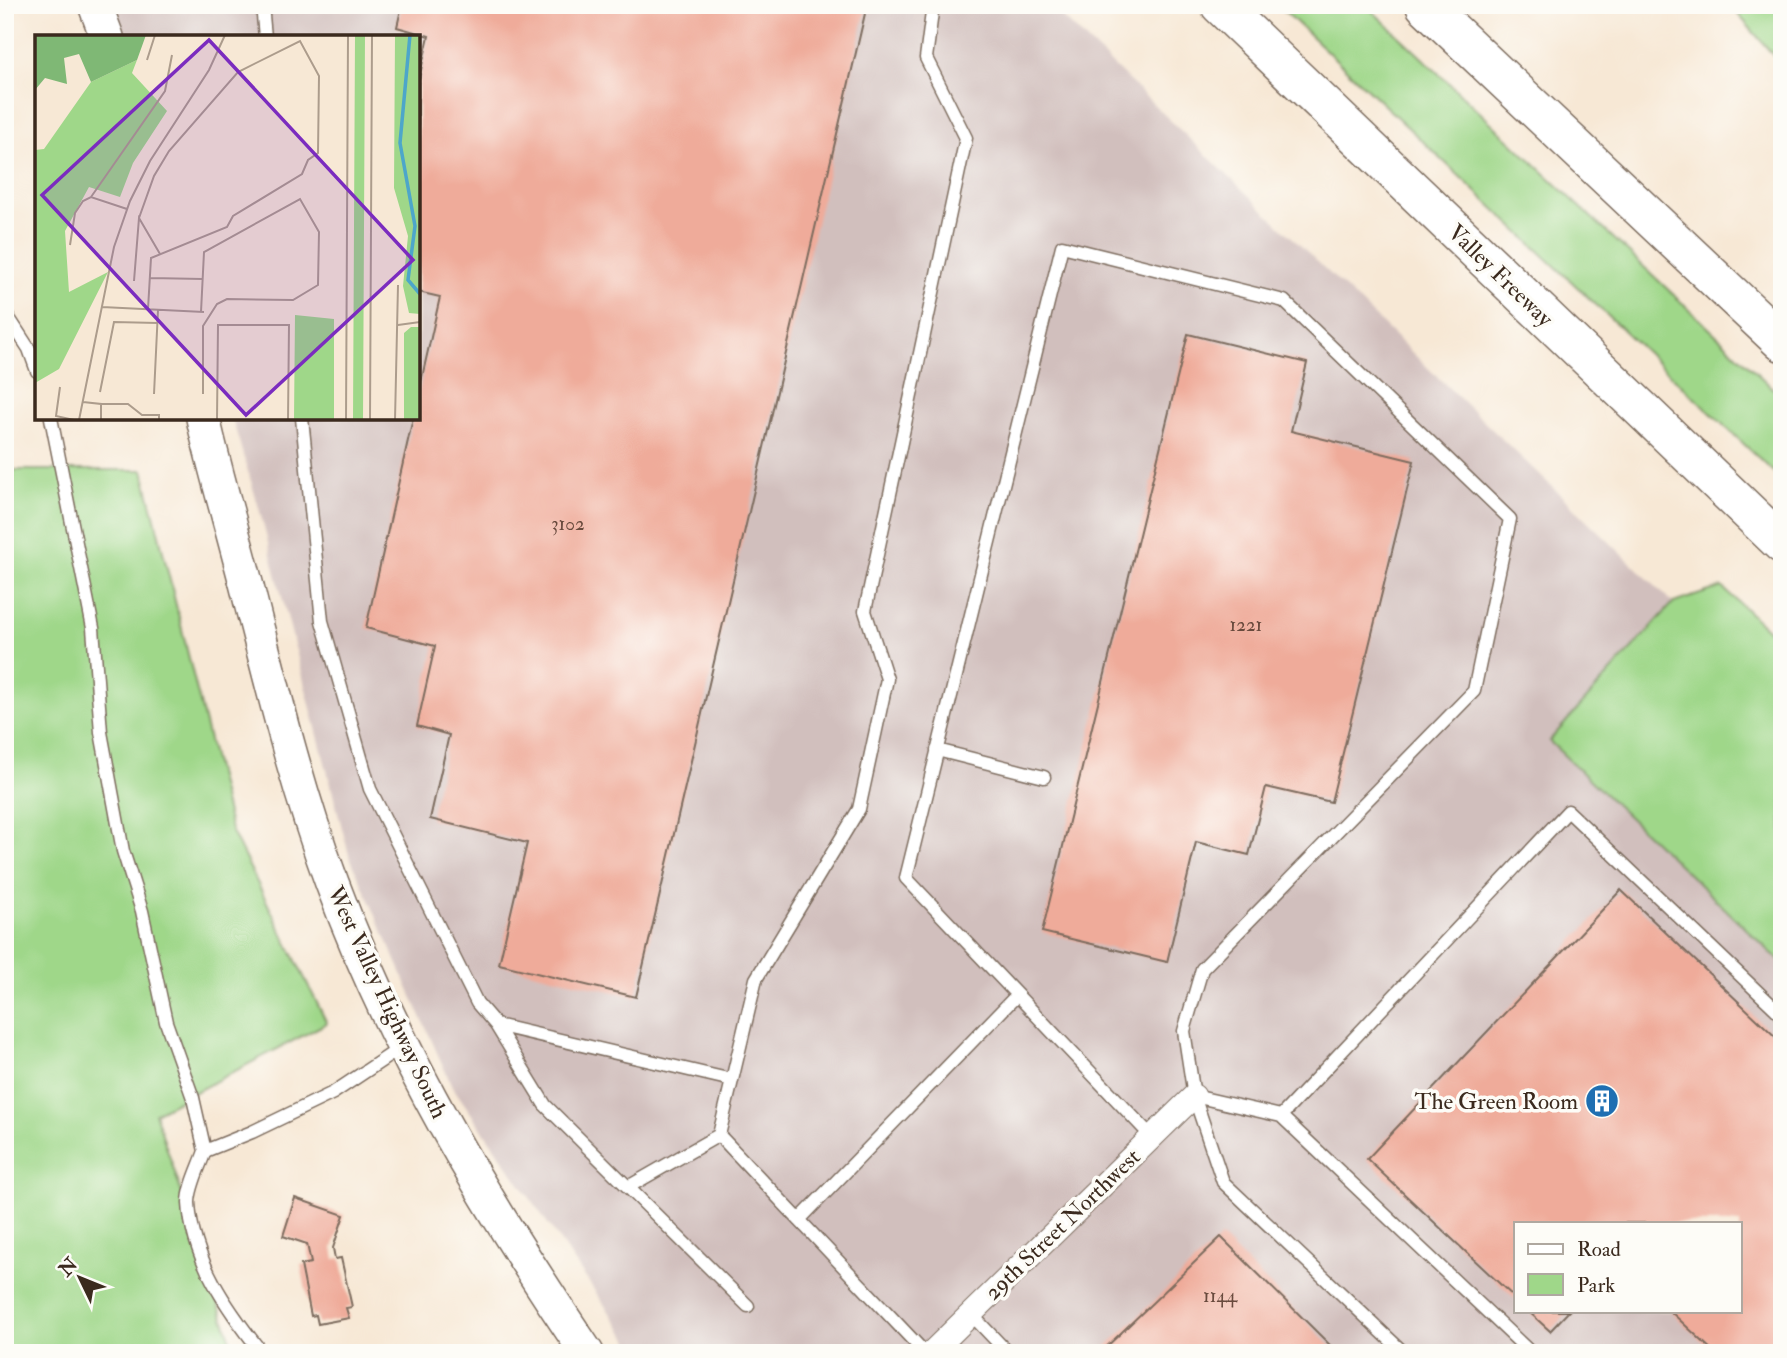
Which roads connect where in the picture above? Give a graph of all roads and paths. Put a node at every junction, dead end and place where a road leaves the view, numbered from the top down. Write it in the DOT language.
graph roads {
  1 [pos="95,5"];
  2 [pos="262,5"];
  3 [pos="933,5"];
  4 [pos="1220,5"];
  5 [pos="1425,5"];
  6 [pos="106,35"];
  7 [pos="265,35"];
  8 [pos="5,312"];
  9 [pos="1782,342"];
  10 [pos="35,366"];
  11 [pos="51,420"];
  12 [pos="203,420"];
  13 [pos="302,420"];
  14 [pos="1782,544"];
  15 [pos="937,750"];
  16 [pos="1044,777"];
  17 [pos="1017,995"];
  18 [pos="1782,1014"];
  19 [pos="496,1025"];
  20 [pos="405,1045"];
  21 [pos="732,1080"];
  22 [pos="1194,1096"];
  23 [pos="1282,1116"];
  24 [pos="719,1135"];
  25 [pos="1152,1137"];
  26 [pos="205,1151"];
  27 [pos="628,1187"];
  28 [pos="799,1220"];
  29 [pos="748,1306"];
  30 [pos="971,1314"];
  31 [pos="262,1353"];
  32 [pos="587,1353"];
  33 [pos="925,1353"];
  34 [pos="931,1353"];
  35 [pos="1008,1353"];
  36 [pos="1404,1353"];
  37 [pos="1531,1353"];
  1 -- 6 [label="main road"];
  2 -- 7 [label="lane"];
  3 -- 21 [label="lane"];
  4 -- 14 [label="highway, Valley Freeway"];
  5 -- 9 [label="highway"];
  8 -- 10 [label="lane"];
  11 -- 26 [label="lane"];
  12 -- 20 [label="main road, West Valley Highway South"];
  13 -- 19 [label="lane"];
  15 -- 16 [label="lane"];
  15 -- 17 [label="lane"];
  15 -- 22 [label="lane"];
  17 -- 25 [label="lane"];
  17 -- 28 [label="lane"];
  18 -- 23 [label="lane"];
  19 -- 21 [label="lane"];
  19 -- 27 [label="lane"];
  20 -- 26 [label="lane"];
  20 -- 32 [label="main road, West Valley Highway South"];
  21 -- 24 [label="lane"];
  22 -- 23 [label="lane"];
  22 -- 25 [label="street, 29th Street Northwest"];
  22 -- 36 [label="lane"];
  23 -- 37 [label="lane"];
  24 -- 27 [label="lane"];
  24 -- 28 [label="lane"];
  25 -- 30 [label="street, 29th Street Northwest"];
  26 -- 31 [label="lane"];
  27 -- 29 [label="lane"];
  28 -- 33 [label="lane"];
  30 -- 34 [label="street, 29th Street Northwest"];
  30 -- 35 [label="lane"];
}
